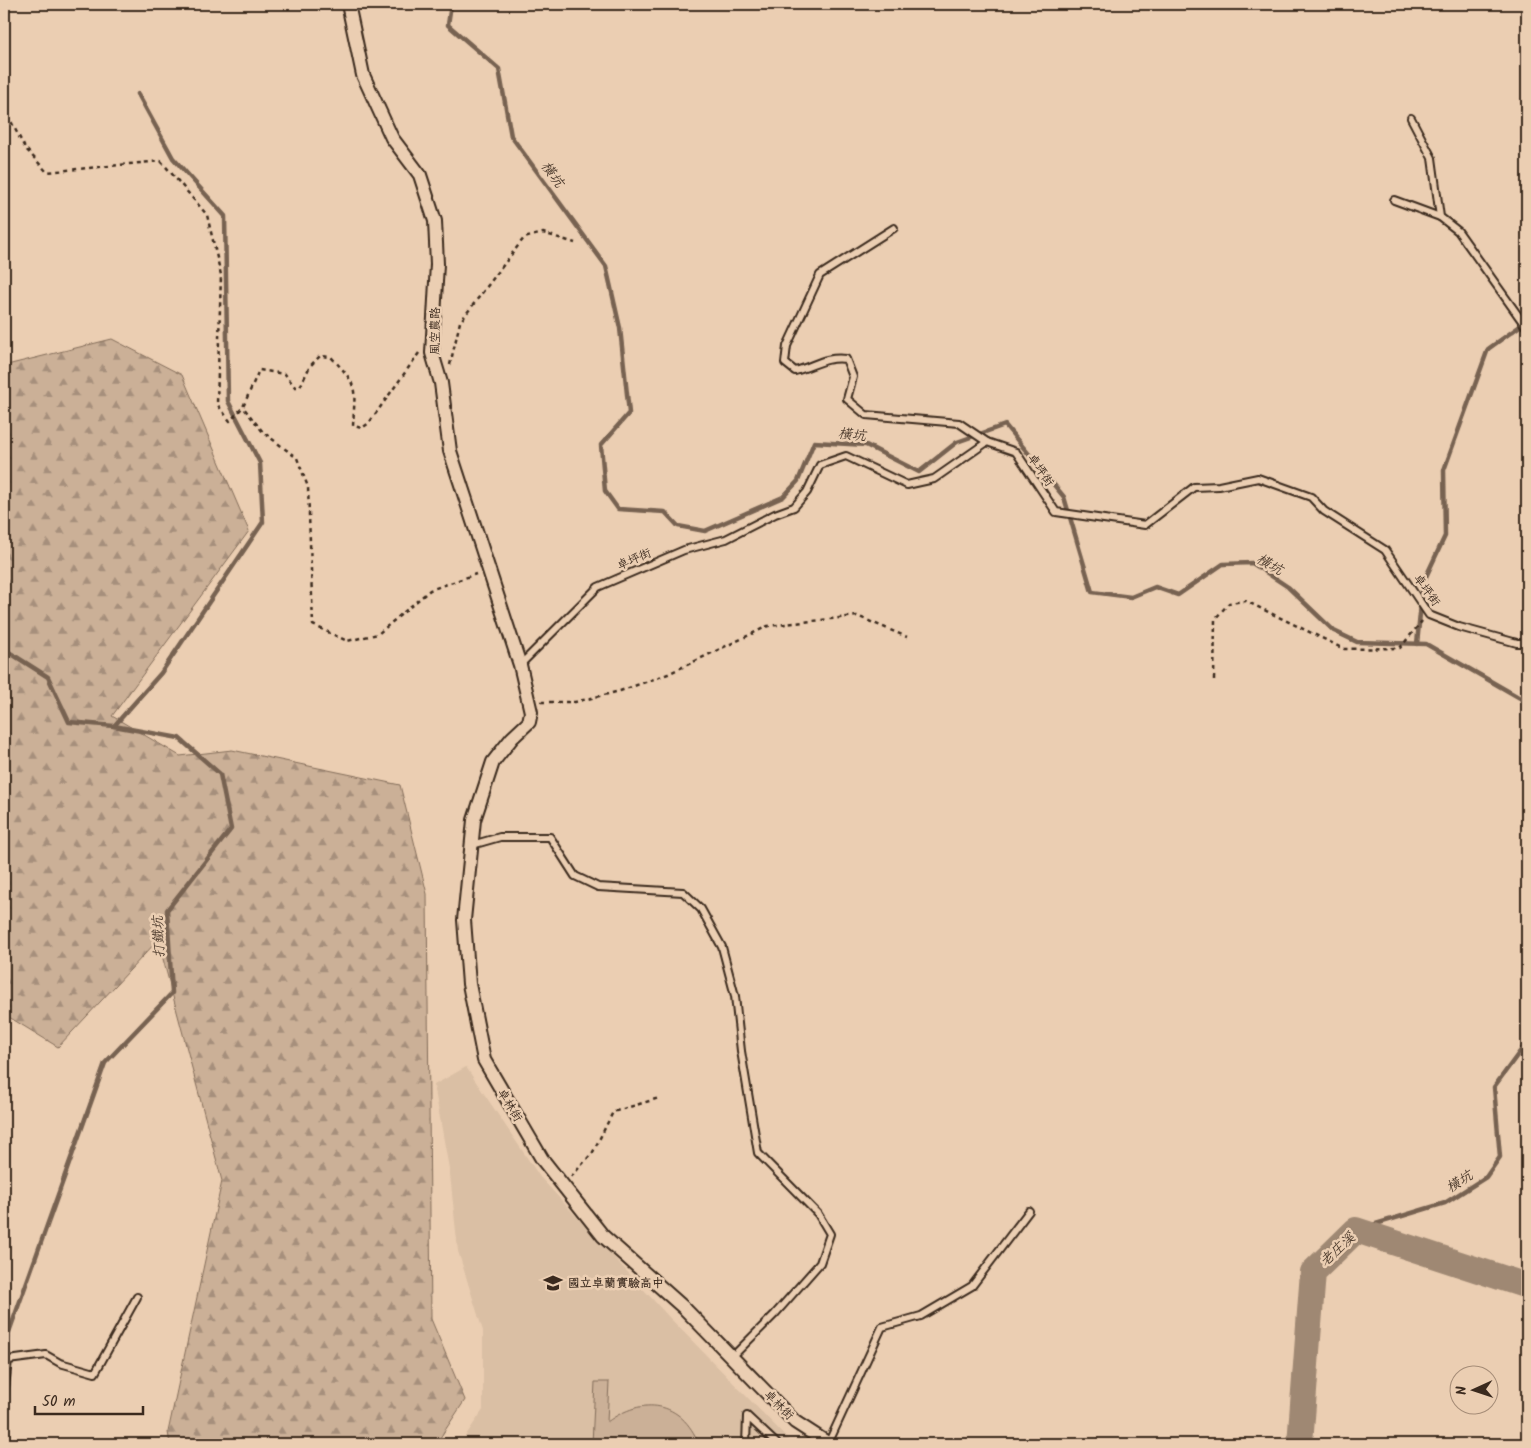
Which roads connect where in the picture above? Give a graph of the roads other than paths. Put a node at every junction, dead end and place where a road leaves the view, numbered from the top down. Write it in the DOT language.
graph roads {
  1 [pos="348,4"];
  2 [pos="1411,118"];
  3 [pos="1394,200"];
  4 [pos="1440,217"];
  5 [pos="894,228"];
  6 [pos="1527,328"];
  7 [pos="986,442"];
  8 [pos="1527,643"];
  9 [pos="520,665"];
  10 [pos="472,845"];
  11 [pos="1029,1211"];
  12 [pos="137,1297"];
  13 [pos="4,1352"];
  14 [pos="732,1357"];
  15 [pos="8,1360"];
  16 [pos="4,1397"];
  17 [pos="746,1444"];
  18 [pos="776,1444"];
  19 [pos="828,1444"];
  1 -- 9 [label="street, 風空農路"];
  2 -- 4 [label="lane"];
  3 -- 4 [label="lane"];
  4 -- 6 [label="lane"];
  5 -- 7 [label="lane"];
  7 -- 8 [label="lane, 卓坪街"];
  7 -- 9 [label="lane, 卓坪街"];
  9 -- 10 [label="street, 卓林街"];
  10 -- 14 [label="street, 卓林街"];
  10 -- 14 [label="lane"];
  11 -- 19 [label="lane"];
  12 -- 15 [label="lane"];
  13 -- 15 [label="lane"];
  14 -- 19 [label="street, 卓林街"];
  15 -- 16 [label="lane"];
  17 -- 18 [label="lane"];
}
